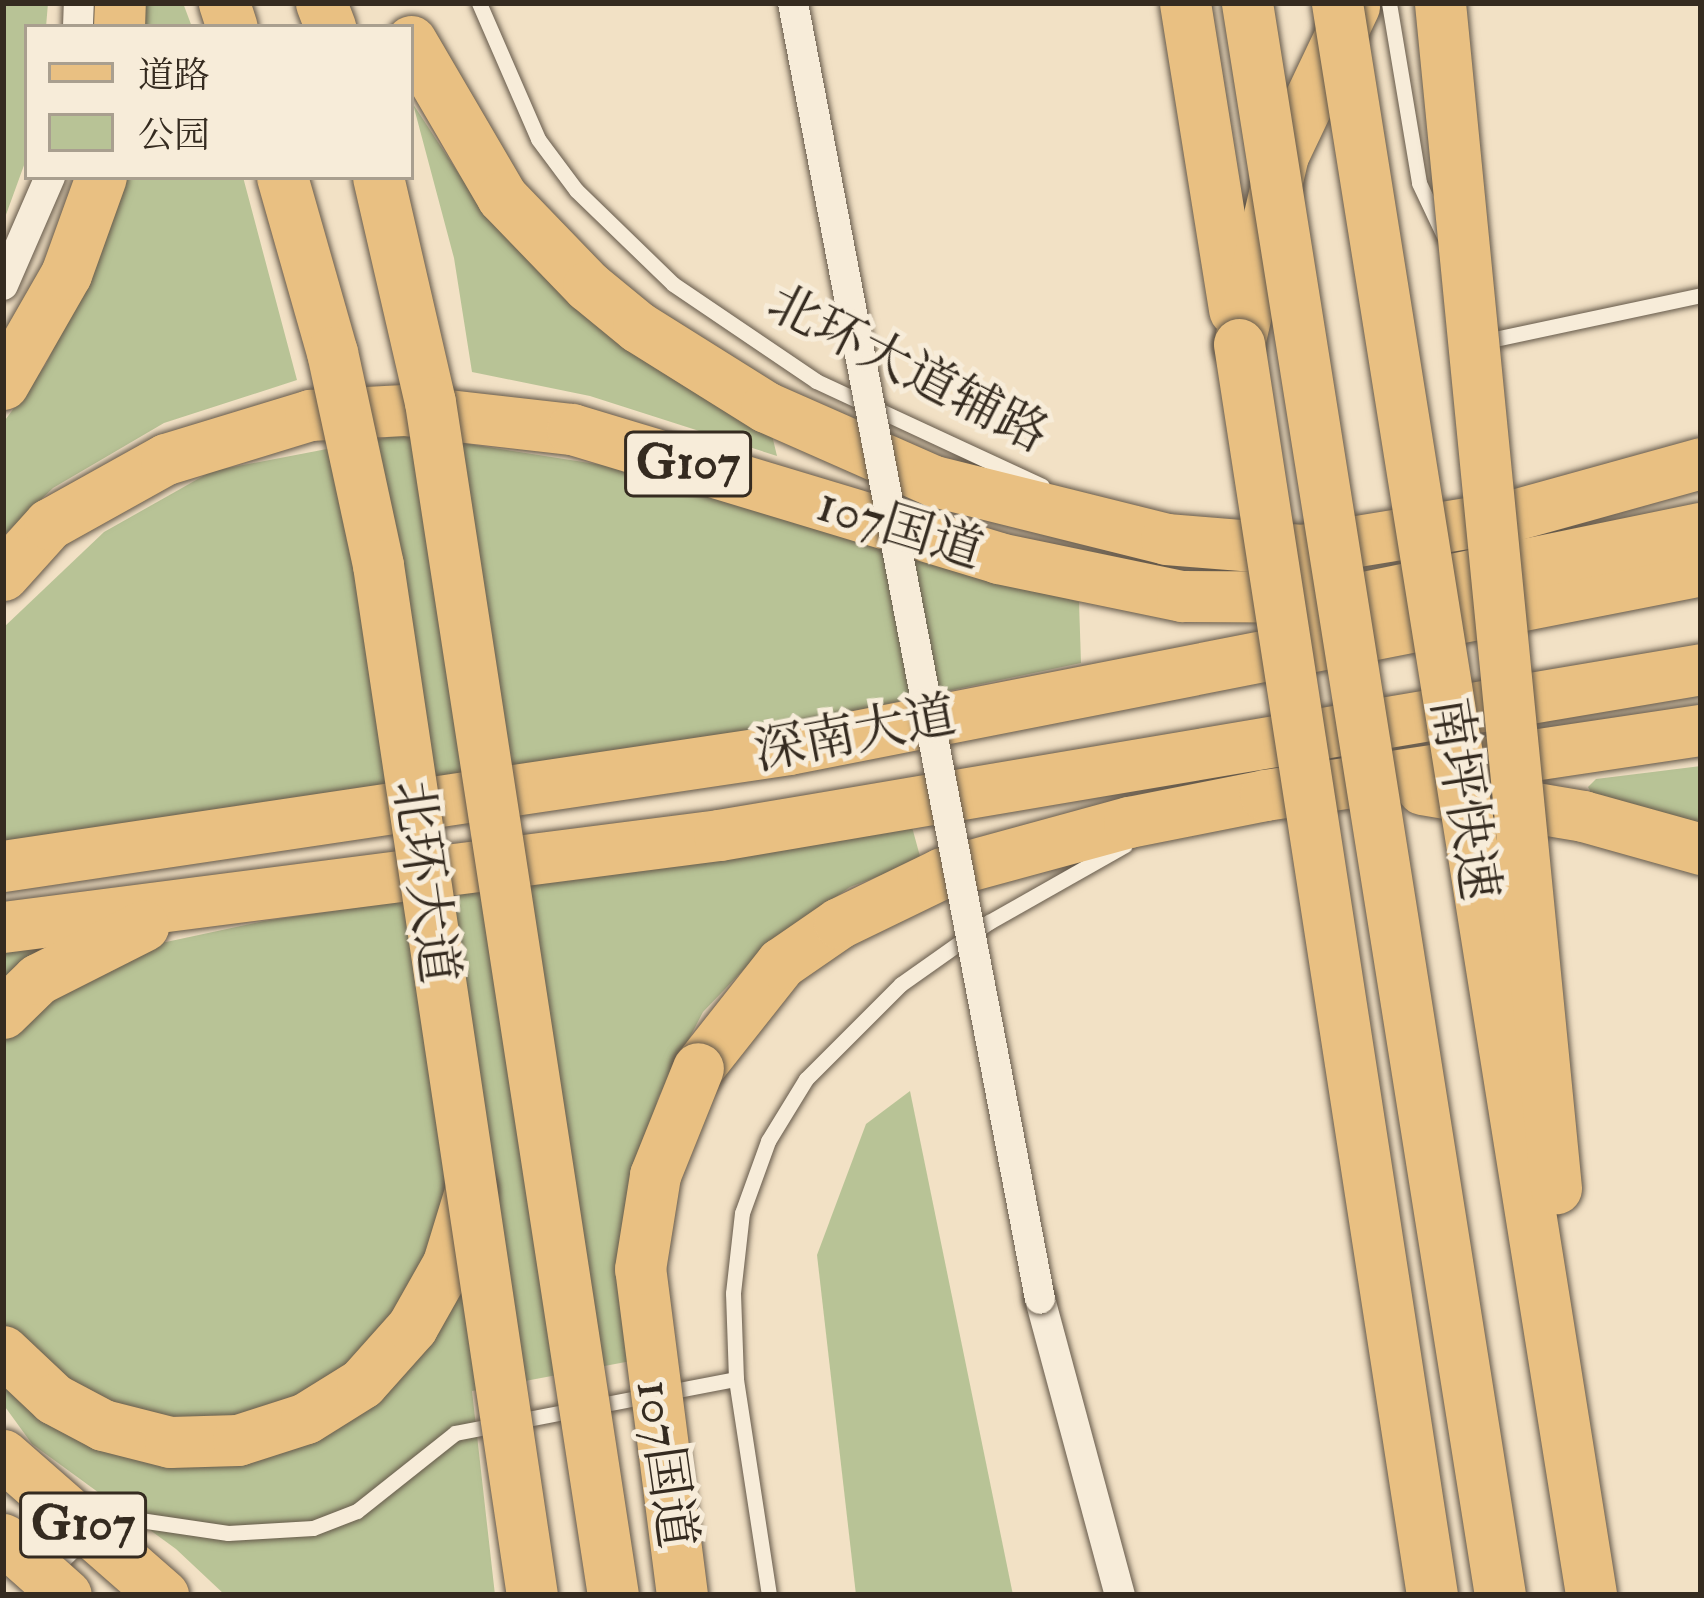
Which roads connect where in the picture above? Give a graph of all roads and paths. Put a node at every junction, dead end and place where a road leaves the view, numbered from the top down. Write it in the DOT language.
graph roads {
  1 [pos="479,3"];
  2 [pos="793,3"];
  3 [pos="1185,3"];
  4 [pos="1247,3"];
  5 [pos="1336,3"];
  6 [pos="1356,3"];
  7 [pos="1389,3"];
  8 [pos="1440,3"];
  9 [pos="414,46"];
  10 [pos="49,180"];
  11 [pos="100,180"];
  12 [pos="283,180"];
  13 [pos="379,180"];
  14 [pos="3,285"];
  15 [pos="1701,296"];
  16 [pos="1485,341"];
  17 [pos="1240,344"];
  18 [pos="3,384"];
  19 [pos="1701,422"];
  20 [pos="1701,463"];
  21 [pos="1579,499"];
  22 [pos="1510,516"];
  23 [pos="1701,528"];
  24 [pos="1166,539"];
  25 [pos="8,570"];
  26 [pos="1701,570"];
  27 [pos="1395,592"];
  28 [pos="1270,650"];
  29 [pos="1701,669"];
  30 [pos="1701,730"];
  31 [pos="1343,784"];
  32 [pos="1265,796"];
  33 [pos="1701,849"];
  34 [pos="3,866"];
  35 [pos="194,907"];
  36 [pos="3,927"];
  37 [pos="3,1013"];
  38 [pos="471,1188"];
  39 [pos="3,1351"];
  40 [pos="736,1378"];
  41 [pos="3,1455"];
  42 [pos="1570,1464"];
  43 [pos="3,1539"];
  44 [pos="29,1595"];
  45 [pos="66,1595"];
  46 [pos="163,1595"];
  47 [pos="532,1595"];
  48 [pos="614,1595"];
  49 [pos="682,1595"];
  50 [pos="770,1595"];
  51 [pos="1120,1595"];
  52 [pos="1432,1595"];
  53 [pos="1500,1595"];
  54 [pos="1591,1595"];
  1 -- 24 [label="lane, 北环大道辅路"];
  2 -- 51 [label="street, bridge"];
  3 -- 17 [label="main road"];
  4 -- 53 [label="main road, 南坪快速, bridge"];
  5 -- 42 [label="main road, 南坪快速, bridge"];
  6 -- 17 [label="main road, bridge"];
  7 -- 16 [label="lane"];
  8 -- 42 [label="main road, bridge"];
  9 -- 24 [label="main road"];
  10 -- 14 [label="street"];
  11 -- 18 [label="main road"];
  12 -- 38 [label="main road, 北环大道, bridge"];
  13 -- 48 [label="main road, 北环大道, bridge"];
  15 -- 16 [label="lane"];
  16 -- 22 [label="lane"];
  17 -- 52 [label="main road, bridge"];
  19 -- 21 [label="main road"];
  20 -- 21 [label="main road"];
  21 -- 22 [label="main road"];
  22 -- 24 [label="main road"];
  23 -- 27 [label="main road, 107国道 / G107"];
  25 -- 27 [label="main road, 107国道 / G107"];
  26 -- 28 [label="main road, 深南大道"];
  27 -- 28 [label="main road"];
  28 -- 34 [label="main road, 深南大道"];
  29 -- 35 [label="main road, 深南大道"];
  30 -- 31 [label="main road, 107国道"];
  31 -- 32 [label="main road, 107国道"];
  31 -- 33 [label="main road"];
  32 -- 40 [label="lane"];
  32 -- 49 [label="main road, 107国道, bridge"];
  35 -- 36 [label="main road, 深南大道"];
  35 -- 37 [label="main road"];
  38 -- 39 [label="main road"];
  38 -- 47 [label="main road, 北环大道, bridge"];
  40 -- 44 [label="lane"];
  40 -- 50 [label="lane"];
  41 -- 46 [label="main road, G107, bridge"];
  42 -- 54 [label="main road, 南坪快速, bridge"];
  43 -- 45 [label="main road, bridge"];
}
